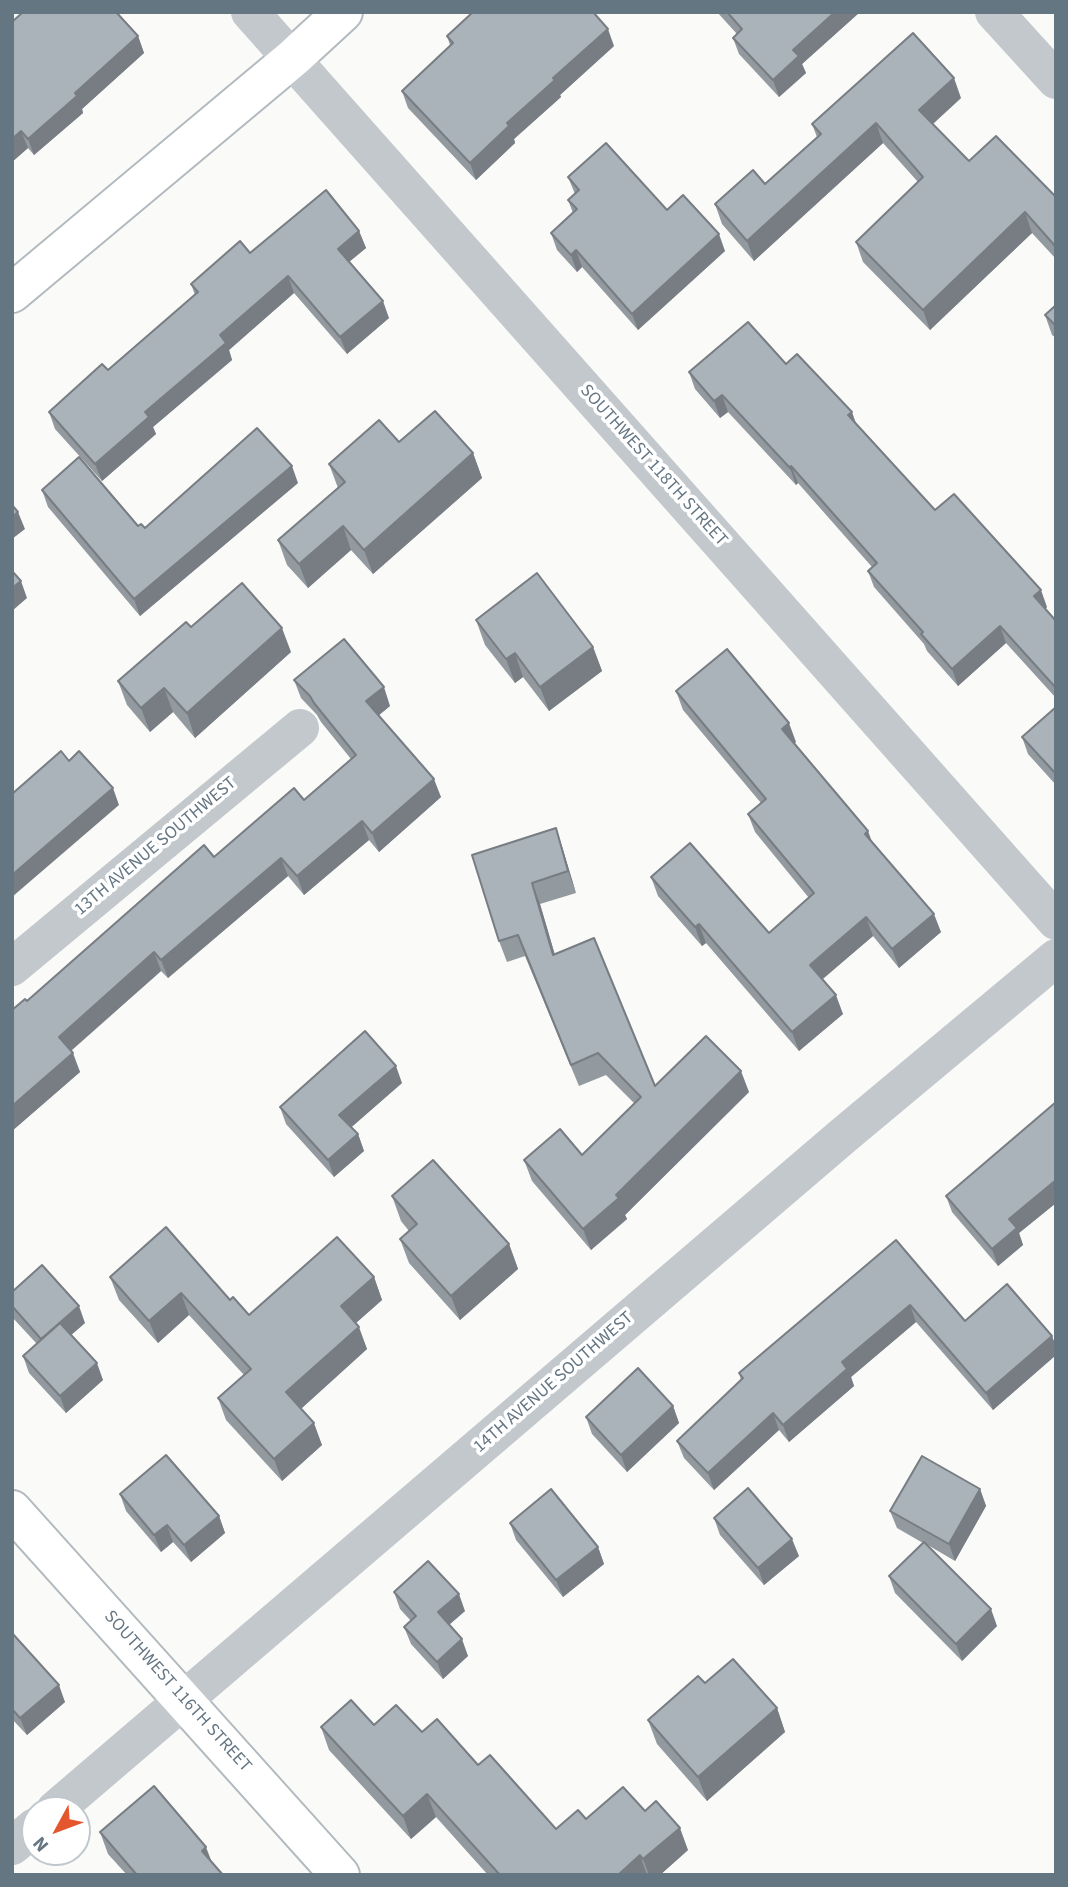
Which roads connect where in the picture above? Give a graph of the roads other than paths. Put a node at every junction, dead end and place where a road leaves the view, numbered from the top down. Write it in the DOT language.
graph roads {
  1 [pos="250,12"];
  2 [pos="994,12"];
  3 [pos="343,13"];
  4 [pos="293,58"];
  5 [pos="1056,80"];
  6 [pos="12,293"];
  7 [pos="300,728"];
  8 [pos="1056,921"];
  9 [pos="1056,958"];
  10 [pos="12,967"];
  11 [pos="12,1510"];
  12 [pos="184,1699"];
  13 [pos="70,1796"];
  14 [pos="340,1875"];
  1 -- 4 [label="street, SOUTHWEST 118TH STREET"];
  2 -- 5 [label="street"];
  3 -- 4 [label="street"];
  4 -- 6 [label="street"];
  4 -- 8 [label="street, SOUTHWEST 118TH STREET"];
  7 -- 10 [label="street, 13TH AVENUE SOUTHWEST"];
  9 -- 12 [label="street, 14TH AVENUE SOUTHWEST"];
  11 -- 12 [label="street, SOUTHWEST 116TH STREET"];
  12 -- 13 [label="street, 14TH AVENUE SOUTHWEST"];
  12 -- 14 [label="street, SOUTHWEST 116TH STREET"];
}
